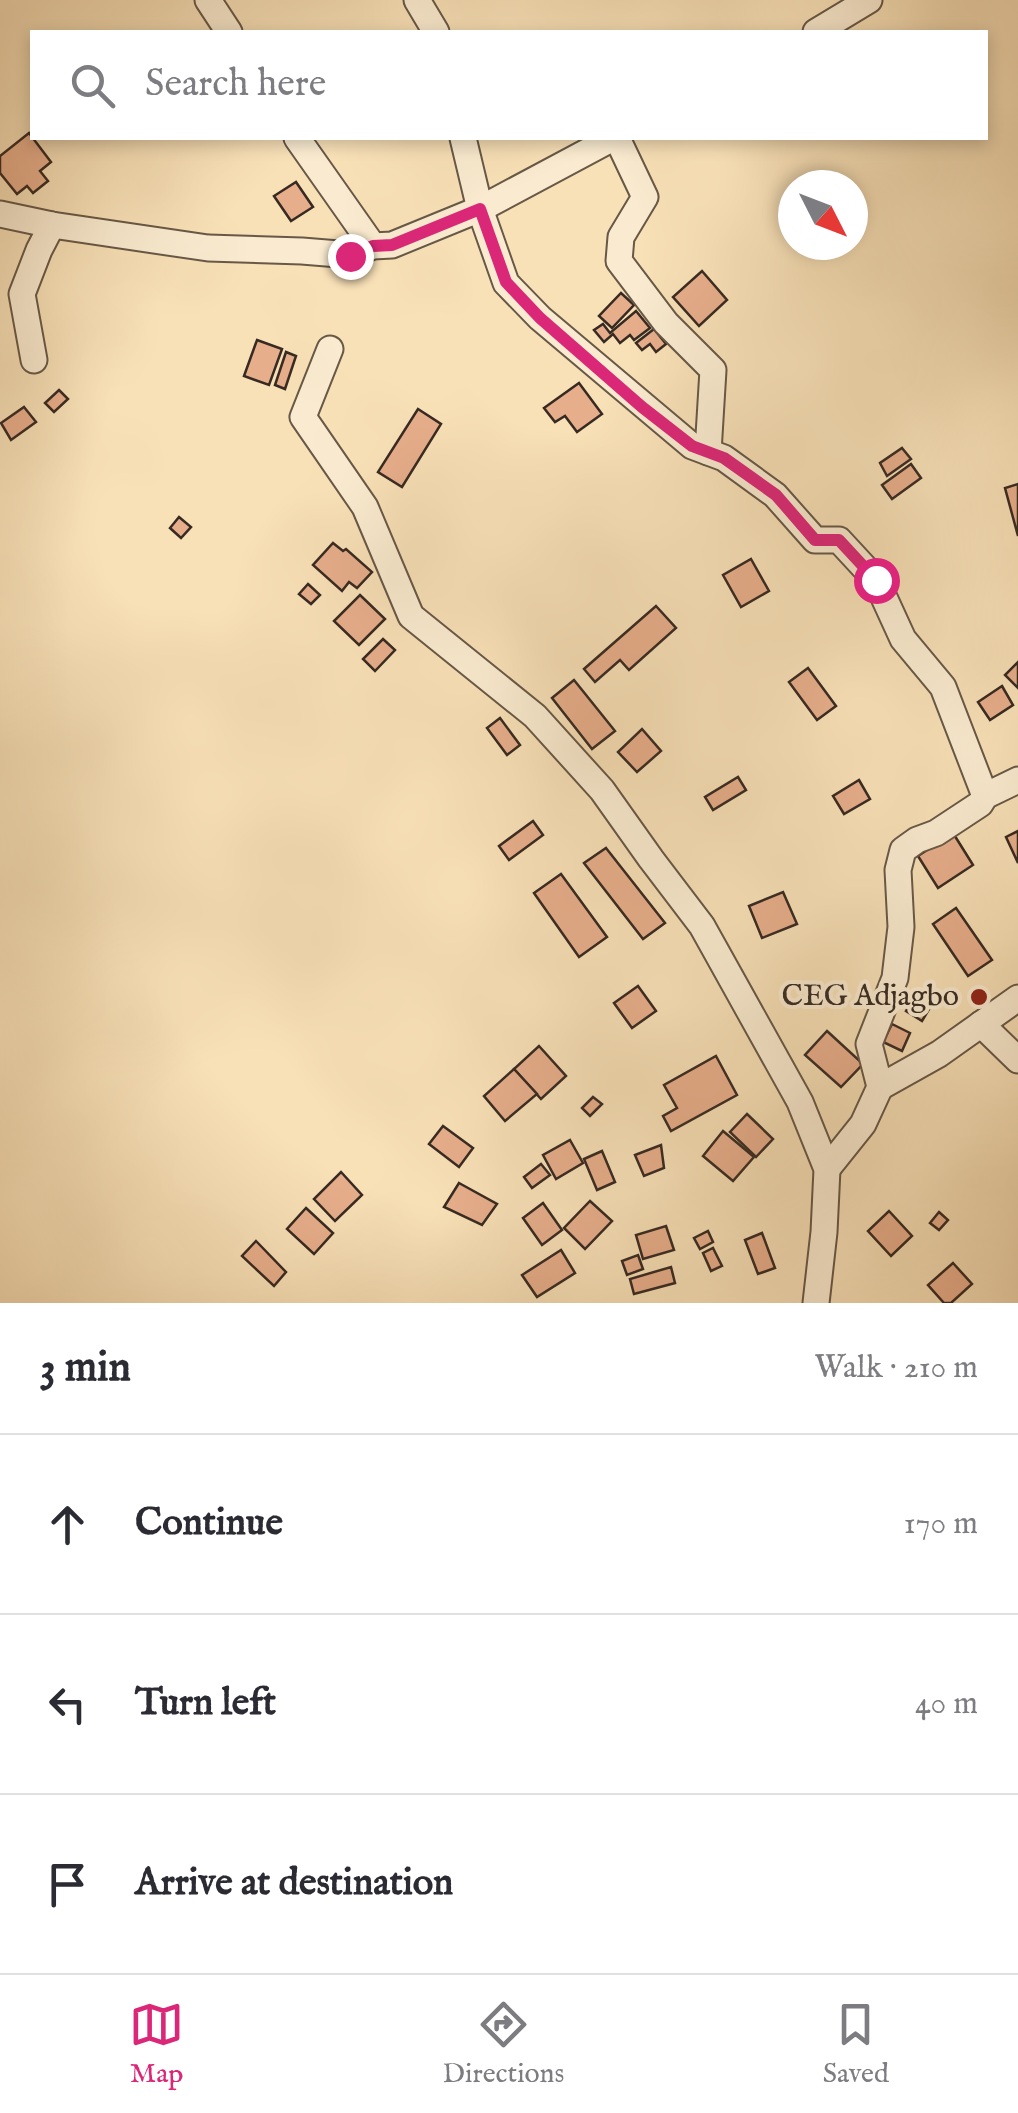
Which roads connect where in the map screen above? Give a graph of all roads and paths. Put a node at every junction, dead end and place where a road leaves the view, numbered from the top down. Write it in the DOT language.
graph roads {
  1 [pos="208,0"];
  2 [pos="417,0"];
  3 [pos="869,0"];
  4 [pos="228,30"];
  5 [pos="435,30"];
  6 [pos="819,30"];
  7 [pos="298,140"];
  8 [pos="463,140"];
  9 [pos="611,140"];
  10 [pos="616,140"];
  11 [pos="480,209"];
  12 [pos="0,214"];
  13 [pos="52,225"];
  14 [pos="373,246"];
  15 [pos="330,349"];
  16 [pos="34,360"];
  17 [pos="708,452"];
  18 [pos="1018,780"];
  19 [pos="986,796"];
  20 [pos="1018,998"];
  21 [pos="982,1024"];
  22 [pos="1018,1060"];
  23 [pos="880,1087"];
  24 [pos="826,1169"];
  25 [pos="816,1303"];
  1 -- 4 [label="street"];
  2 -- 5 [label="street"];
  3 -- 6 [label="street"];
  7 -- 14 [label="street"];
  8 -- 11 [label="street"];
  9 -- 11 [label="street"];
  10 -- 17 [label="street"];
  11 -- 14 [label="street"];
  11 -- 17 [label="street"];
  12 -- 13 [label="street"];
  13 -- 14 [label="street"];
  13 -- 16 [label="street"];
  15 -- 24 [label="street"];
  17 -- 19 [label="street"];
  18 -- 19 [label="street"];
  19 -- 23 [label="street"];
  20 -- 21 [label="street"];
  21 -- 22 [label="street"];
  21 -- 23 [label="street"];
  23 -- 24 [label="street"];
  24 -- 25 [label="street"];
}
